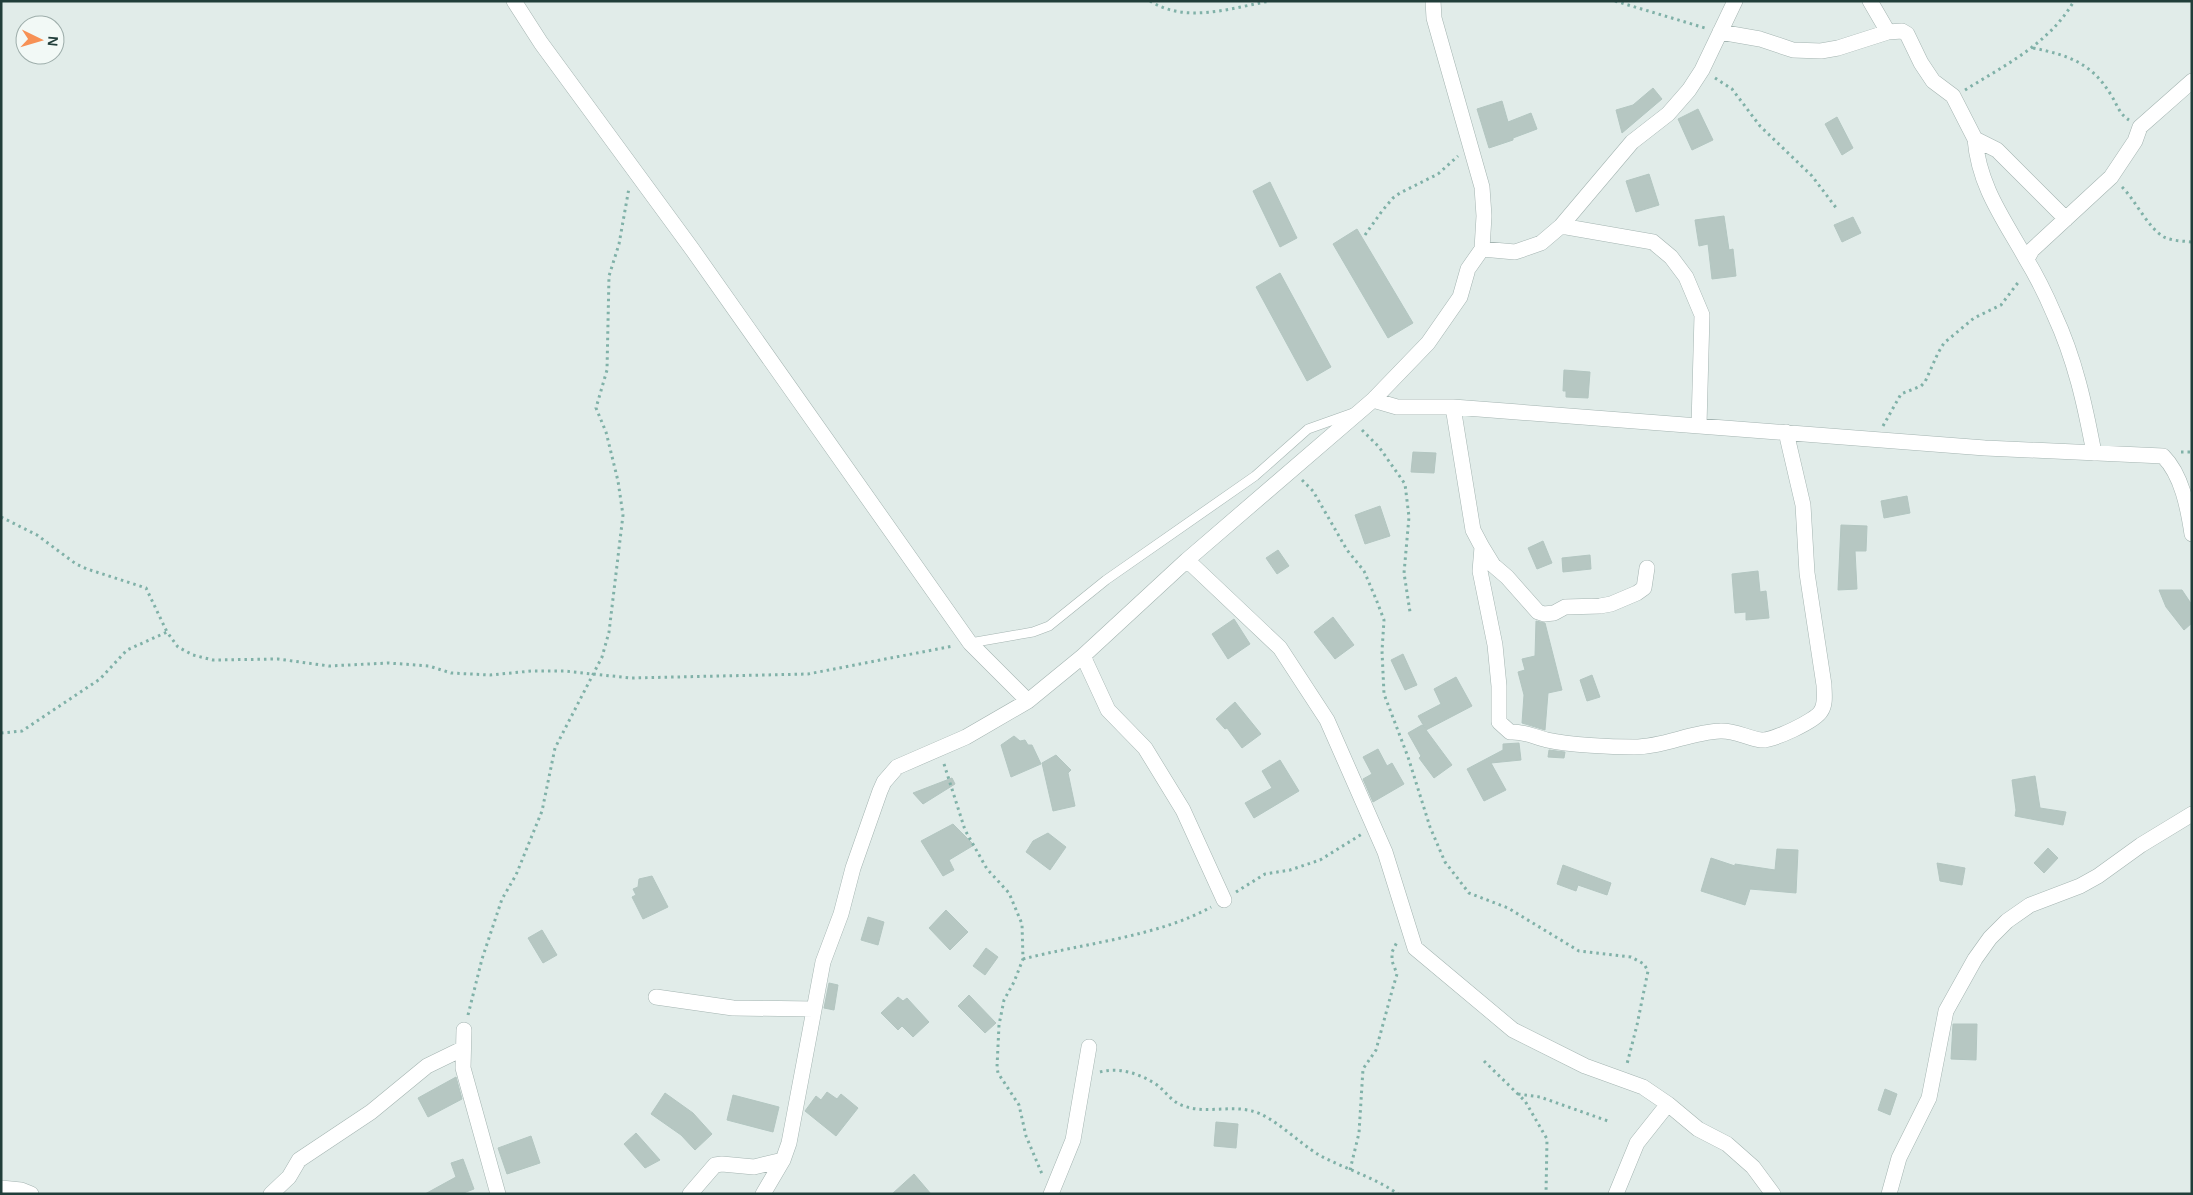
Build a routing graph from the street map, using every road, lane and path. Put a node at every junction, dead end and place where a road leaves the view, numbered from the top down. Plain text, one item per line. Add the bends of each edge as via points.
1 (514, 1) edge
2 (1150, 1) edge
3 (1270, 1) edge
4 (1433, 1) edge
5 (1615, 1) edge
6 (1735, 1) edge
7 (1870, 1) edge
8 (2074, 1) edge
9 (1720, 32) junction
10 (1888, 32) junction
11 (2032, 48) junction
12 (1702, 70) junction
13 (2192, 81) edge
14 (1954, 96) junction
15 (2140, 127) junction
16 (1975, 139) junction
17 (1469, 145) junction
18 (634, 168) junction
19 (2111, 177) junction
20 (1837, 209) dead end
21 (2066, 219) junction
22 (1561, 226) junction
23 (1365, 235) dead end
24 (2192, 242) edge
25 (1482, 249) junction
26 (2028, 261) junction
27 (1368, 404) junction
28 (1453, 407) junction
29 (1351, 418) junction
30 (1699, 425) junction
31 (1786, 432) junction
32 (1873, 441) junction
33 (2094, 453) junction
34 (1291, 469) junction
35 (1, 517) edge
36 (2192, 534) edge
37 (1482, 547) junction
38 (1187, 560) junction
39 (1647, 568) dead end
40 (1410, 612) dead end
41 (167, 632) junction
42 (970, 643) junction
43 (1083, 656) junction
44 (592, 674) junction
45 (1028, 701) junction
46 (1, 733) edge
47 (939, 749) junction
48 (2192, 814) edge
49 (1374, 827) junction
50 (1224, 900) junction
51 (1408, 923) junction
52 (1023, 959) junction
53 (656, 997) dead end
54 (814, 1009) junction
55 (464, 1030) joint
56 (1089, 1047) dead end
57 (462, 1049) junction
58 (1484, 1061) dead end
59 (1085, 1074) junction
60 (1628, 1080) junction
61 (1518, 1094) junction
62 (1668, 1104) junction
63 (1608, 1121) dead end
64 (782, 1160) junction
65 (1350, 1170) junction
66 (1044, 1178) dead end
67 (1, 1188) edge
68 (31, 1194) edge
69 (271, 1194) edge
70 (498, 1194) edge
71 (690, 1194) edge
72 (763, 1194) edge
73 (1051, 1194) edge
74 (1398, 1194) edge
75 (1546, 1194) edge
76 (1616, 1194) edge
77 (1773, 1194) edge
78 (1889, 1194) edge

1 - 18 street via 541,43
2 - 3 path via 1163,9 1196,14
4 - 17 street via 1434,18
5 - 9 path
6 - 9 street
7 - 10 street
8 - 11 path via 2066,15
9 - 10 street via 1760,39 1793,50 1820,51
9 - 12 street
10 - 14 street via 1907,34 1933,81
11 - 14 path
11 - 15 path via 2077,60 2092,71 2122,115
12 - 20 path via 1732,89 1760,126 1812,176
12 - 22 street via 1668,114 1632,142
13 - 15 street
14 - 16 street
15 - 19 street via 2135,141
16 - 21 street via 1997,150
16 - 26 street via 1976,156 1984,182
17 - 23 path via 1438,174 1393,198
17 - 25 street via 1482,187
18 - 42 street
18 - 44 path via 619,244 609,276 607,370 596,408 606,432 623,515 609,632 602,657
19 - 21 street
19 - 24 path via 2126,191 2155,230 2172,240
21 - 26 street via 2032,250
22 - 25 street via 1541,243 1516,252
22 - 30 street via 1653,242 1671,257 1686,277 1702,315
25 - 27 street via 1468,269 1460,297 1428,343
26 - 32 path via 2012,292 2001,305 1974,318 1944,343 1925,382 1901,394
26 - 33 street via 2055,315 2082,390
27 - 28 street
27 - 29 street
27 - 42 lane via 1308,429 1255,476 1106,580 1049,626
28 - 30 street
28 - 37 street via 1473,530
29 - 34 street
29 - 40 path via 1378,447 1405,484 1408,517 1404,573
30 - 31 street
31 - 32 street
31 - 37 street via 1802,506 1806,573 1825,698 1821,712 1777,737 1760,740 1733,731 1720,731 1658,746 1634,747 1548,740 1519,731 1510,732 1499,722 1495,645 1480,571
32 - 33 street
33 - 36 street via 2163,456 2177,478
34 - 38 street
34 - 60 path via 1313,492 1347,550 1364,571 1376,599 1384,620 1384,694 1430,827 1446,862 1469,893 1508,908 1579,950 1632,957 1644,964 1648,971 1624,1075
35 - 41 path via 37,535 86,569 146,588
37 - 39 street via 1493,565 1508,577 1538,612 1544,614 1565,607 1600,606 1637,593 1644,588
38 - 43 street
38 - 49 street via 1280,648 1327,720
41 - 44 path via 178,647 213,660 278,659 329,666 388,663 490,675 531,671
41 - 46 path via 127,650 100,679 22,731
42 - 44 path via 808,674 631,678
42 - 45 street
43 - 45 street
43 - 50 street via 1108,710 1144,748 1183,810
44 - 55 path via 556,748 542,812 499,907
45 - 47 street
47 - 52 path via 965,830 987,869 1008,893 1022,924
47 - 54 street via 897,766 884,782 823,962
48 - 78 street via 2098,876 2030,905 1990,938 1946,1011 1929,1098 1898,1158
49 - 50 path via 1320,860 1265,874
49 - 51 street
50 - 52 path via 1200,914 1167,926
51 - 60 street via 1415,948 1513,1030 1585,1066
51 - 65 path via 1392,952 1397,974 1376,1050 1362,1069 1359,1133
52 - 66 path via 1004,1000 997,1067 1019,1105 1026,1136
53 - 54 street via 733,1008
54 - 64 street via 789,1143
55 - 57 street
56 - 59 street
57 - 69 street via 427,1066 372,1112 299,1160 289,1177
57 - 70 street via 463,1068
58 - 61 path
59 - 65 path via 1125,1070 1155,1083 1170,1099 1185,1106 1252,1111
59 - 73 street via 1073,1140
60 - 62 street
61 - 63 path via 1540,1097
61 - 75 path via 1547,1139
62 - 76 street via 1637,1144
62 - 77 street via 1698,1129 1727,1144 1753,1167
64 - 71 street via 754,1168 715,1165
64 - 72 street
65 - 74 path
67 - 68 street

